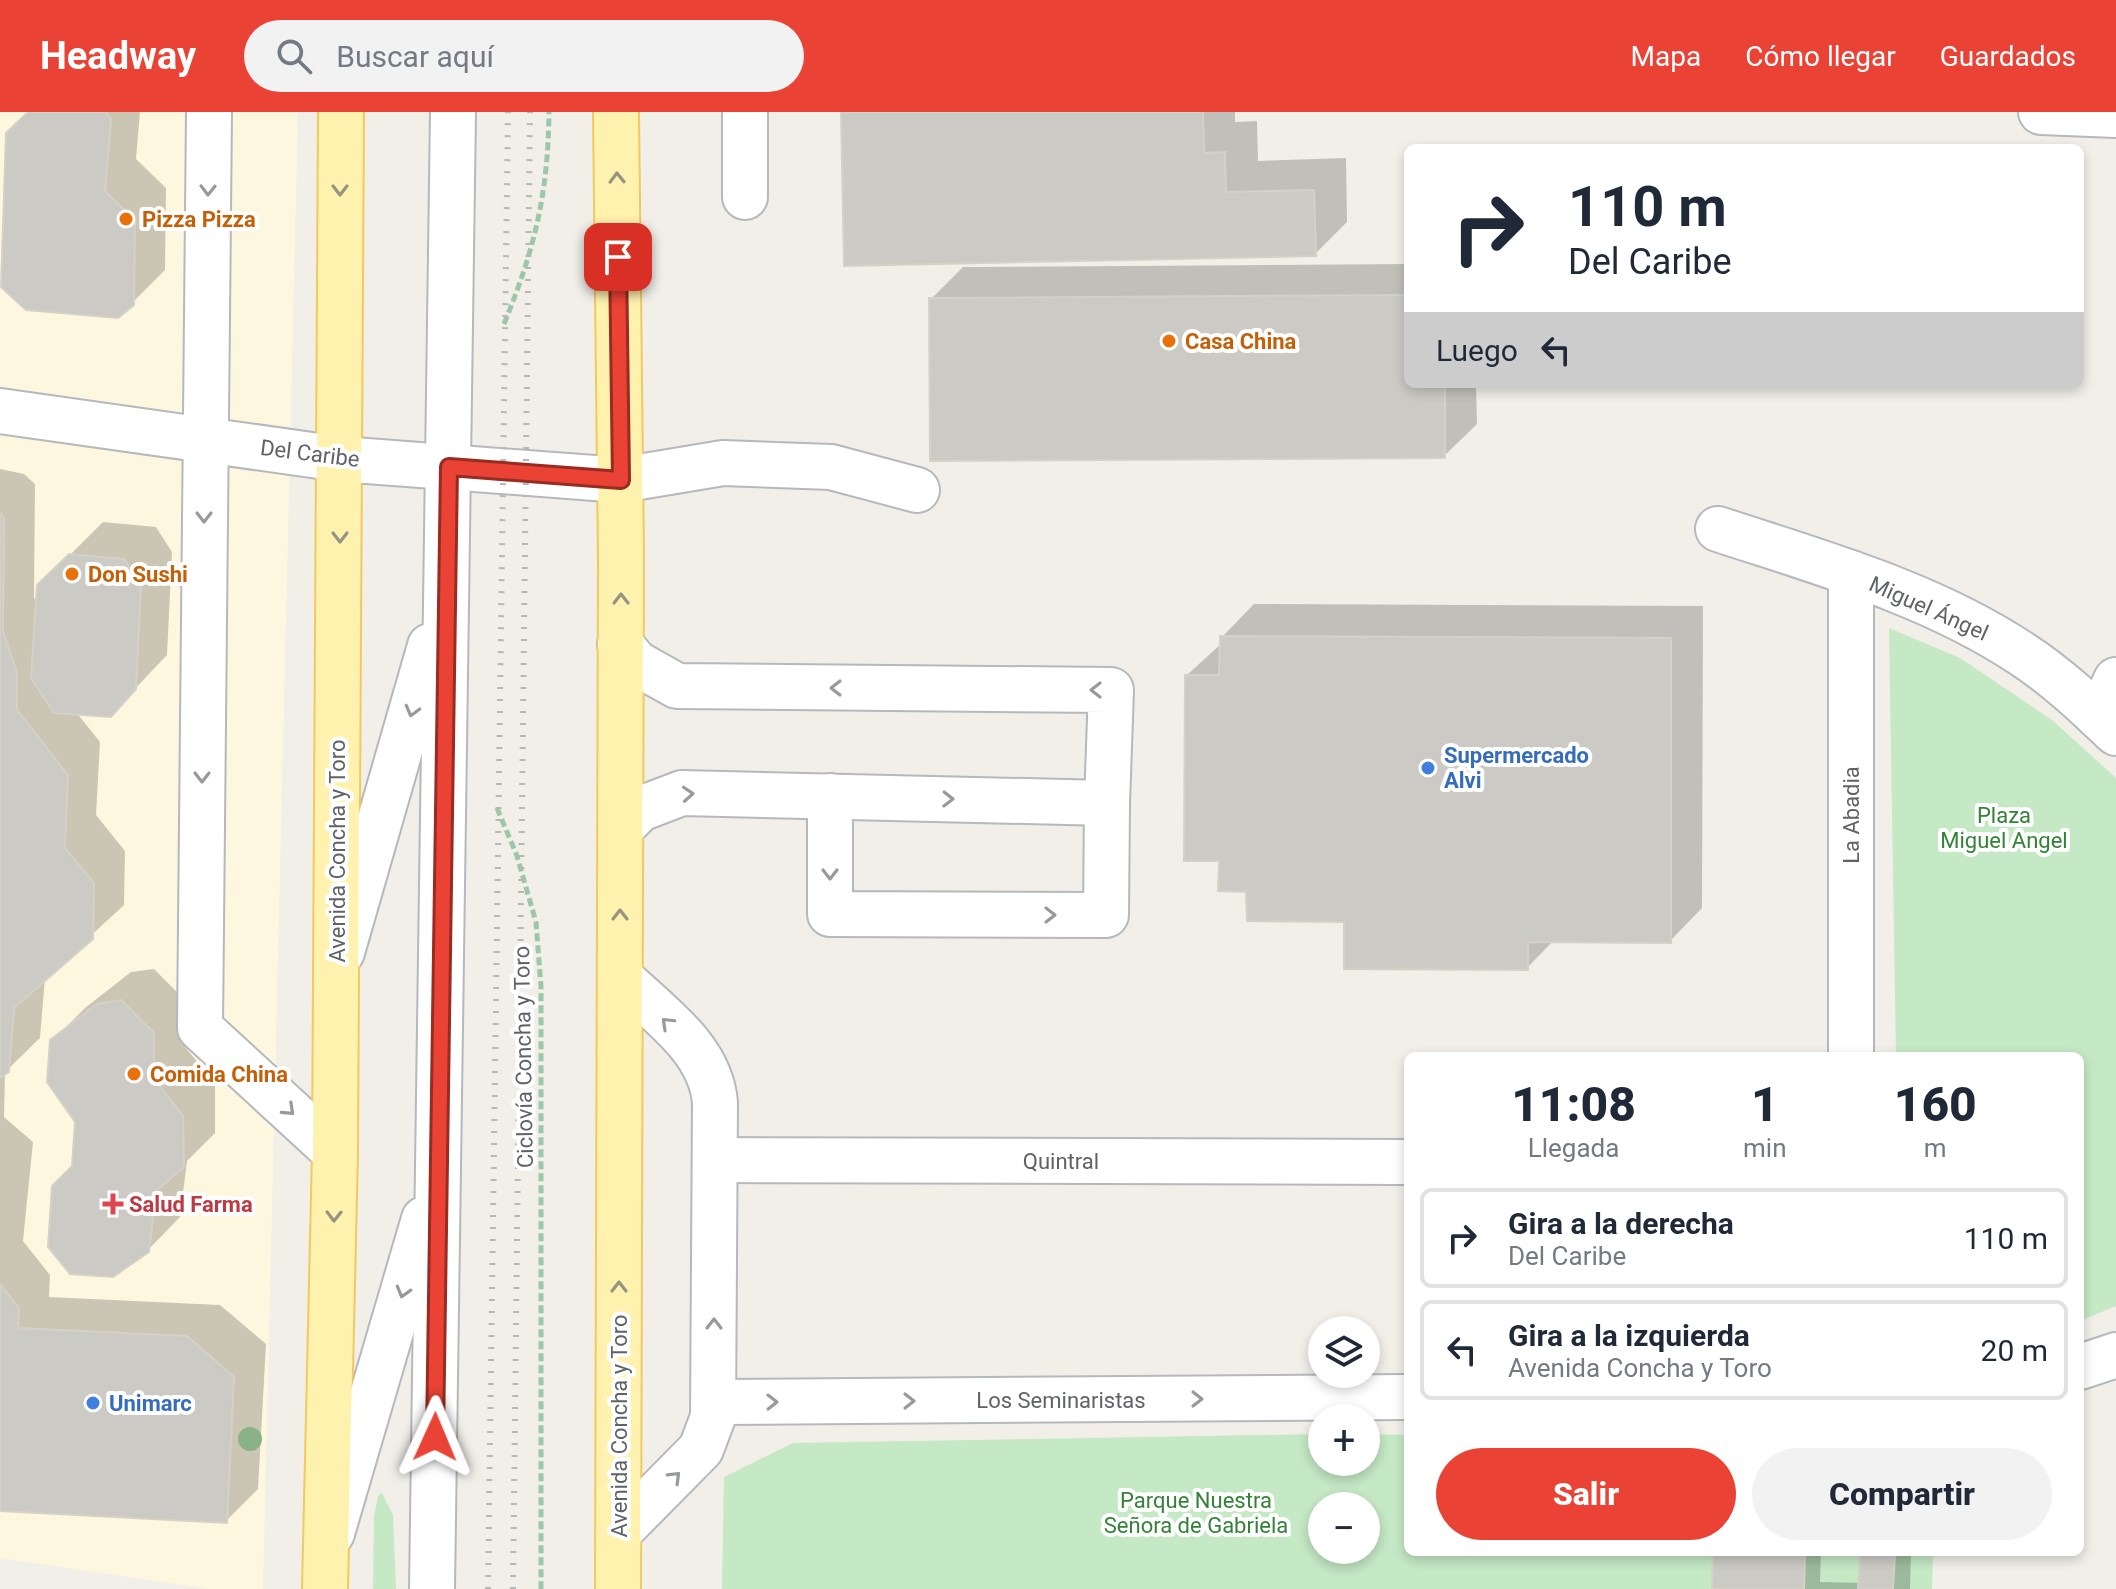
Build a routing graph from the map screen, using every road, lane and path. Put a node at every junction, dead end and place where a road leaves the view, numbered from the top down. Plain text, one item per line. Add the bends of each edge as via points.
1 (209, 112) edge
2 (341, 112) edge
3 (453, 112) edge
4 (549, 112) edge
5 (616, 112) edge
6 (745, 112) edge
7 (2041, 112) edge
8 (2116, 115) edge
9 (745, 197) dead end
10 (500, 333) dead end
11 (0, 411) edge
12 (205, 439) junction
13 (340, 459) junction
14 (449, 467) junction
15 (621, 480) junction
16 (917, 490) dead end
17 (1718, 529) dead end
18 (1851, 573) junction
19 (447, 581) junction
20 (620, 644) junction
21 (2110, 710) edge
22 (830, 796) junction
23 (494, 801) dead end
24 (1107, 803) junction
25 (621, 828) junction
26 (336, 970) junction
27 (620, 977) junction
28 (1851, 1052) edge
29 (335, 1152) junction
30 (715, 1160) junction
31 (1404, 1162) edge
32 (440, 1163) junction
33 (2116, 1355) edge
34 (2084, 1366) edge
35 (1404, 1397) edge
36 (714, 1402) junction
37 (619, 1532) junction
38 (325, 1571) edge
39 (432, 1589) edge
40 (541, 1589) edge
41 (618, 1589) edge

1 -> 12 street
2 -> 13 main road, Avenida Concha y Toro
3 - 14 street
4 - 10 path via 542,215
15 -> 5 main road, Avenida Concha y Toro
6 - 9 street
7 - 8 street
11 - 12 street, Del Caribe
12 - 13 street, Del Caribe
12 -> 29 street via 200,1028
13 - 14 street, Del Caribe
13 -> 26 main road, Avenida Concha y Toro
14 - 15 street, Del Caribe
14 - 19 street
15 - 16 street, Del Caribe via 723,463 831,467
20 -> 15 main road, Avenida Concha y Toro
17 - 18 street, Miguel Ángel
18 - 21 street, Miguel Ángel via 1982,630
18 - 28 street, La Abadia
19 -> 26 street
19 - 32 street
24 -> 20 street via 1111,690 677,686 636,663
20 - 25 main road, Avenida Concha y Toro
22 -> 24 street
22 -> 24 street via 830,914 1106,915
25 -> 22 street via 640,809 682,793
23 - 40 path, Ciclovía Concha y Toro via 536,922 541,987
27 -> 25 main road, Avenida Concha y Toro
26 - 29 main road, Avenida Concha y Toro
30 -> 27 street via 710,1073 700,1056
37 -> 27 main road, Avenida Concha y Toro
29 -> 38 main road, Avenida Concha y Toro
30 - 31 street, Quintral
36 -> 30 street
32 -> 38 street
32 - 39 street
33 - 34 street
36 -> 35 street, Los Seminaristas
37 -> 36 street via 701,1449
37 - 41 main road, Avenida Concha y Toro

